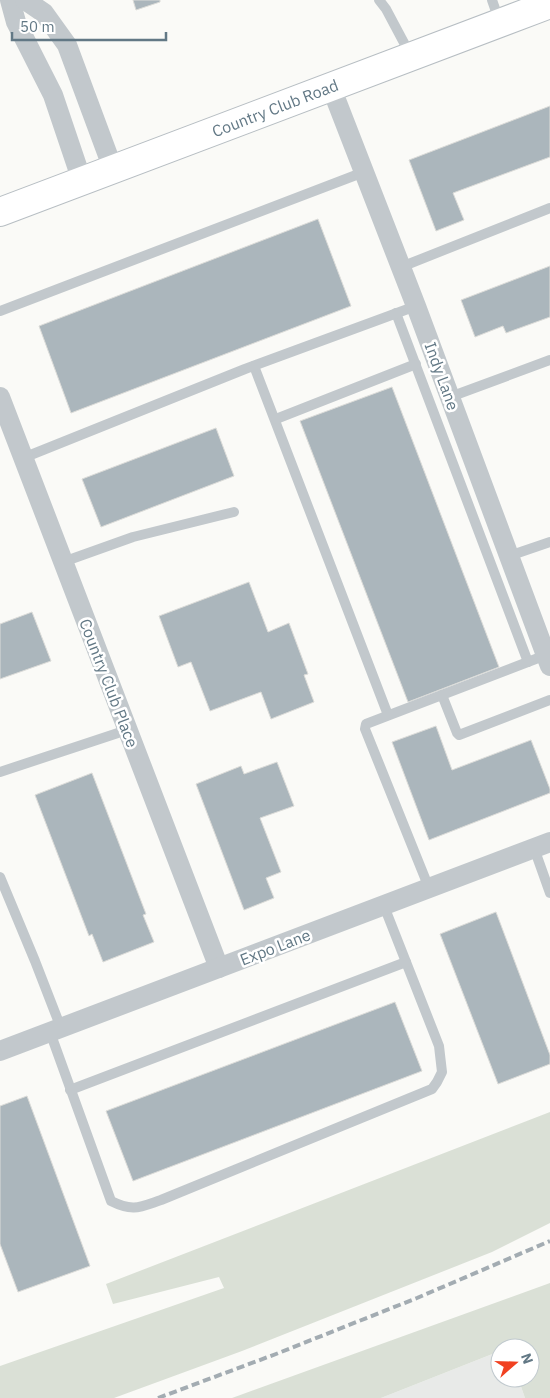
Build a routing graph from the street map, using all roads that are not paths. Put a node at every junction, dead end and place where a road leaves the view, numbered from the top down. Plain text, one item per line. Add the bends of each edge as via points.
1 (10, 0) edge
2 (25, 0) edge
3 (380, 0) edge
4 (550, 4) edge
5 (496, 12) edge
6 (411, 56) junction
7 (330, 87) junction
8 (113, 169) junction
9 (364, 172) junction
10 (82, 181) junction
11 (550, 208) edge
12 (0, 212) edge
13 (401, 267) junction
14 (416, 306) junction
15 (0, 311) edge
16 (396, 313) junction
17 (550, 360) edge
18 (416, 364) junction
19 (254, 366) junction
20 (0, 397) edge
21 (450, 397) junction
22 (276, 419) junction
23 (23, 458) junction
24 (234, 512) dead end
25 (550, 542) edge
26 (509, 556) junction
27 (63, 562) junction
28 (541, 661) edge
29 (442, 695) junction
30 (550, 700) edge
31 (388, 715) junction
32 (127, 730) junction
33 (0, 772) edge
34 (542, 845) edge
35 (0, 878) edge
36 (429, 888) junction
37 (550, 893) edge
38 (384, 906) junction
39 (406, 962) junction
40 (219, 968) junction
41 (55, 1030) junction
42 (0, 1051) edge
43 (70, 1090) junction

1 - 10 street via 16,22 53,95
2 - 8 street via 44,13 67,45
3 - 6 lane
4 - 5 main road, Country Club Road
5 - 6 main road, Country Club Road
6 - 7 main road, Country Club Road
7 - 8 main road, Country Club Road
7 - 9 street, Indy Lane
8 - 10 main road, Country Club Road
9 - 13 street, Indy Lane
9 - 15 lane
10 - 12 main road, Country Club Road
11 - 13 lane
13 - 14 street, Indy Lane
14 - 16 lane
14 - 21 street, Indy Lane
16 - 18 lane
16 - 19 lane
17 - 21 lane
18 - 22 lane
18 - 28 lane
19 - 22 lane
19 - 23 lane
20 - 23 street, Country Club Place
21 - 26 street, Indy Lane
22 - 31 lane
23 - 27 street, Country Club Place
24 - 27 lane via 133,537
25 - 26 lane
26 - 28 street, Indy Lane
27 - 32 street, Country Club Place
28 - 29 lane
29 - 30 lane via 459,735
29 - 31 lane
31 - 36 lane via 369,722 365,729
32 - 33 lane
32 - 40 street, Country Club Place
34 - 36 street, Expo Lane
34 - 37 lane
35 - 41 lane via 35,961
36 - 38 street, Expo Lane
38 - 39 lane
38 - 40 street, Expo Lane
39 - 43 lane
39 - 43 lane via 439,1046 442,1072 432,1089 162,1200 135,1208 111,1202
40 - 41 street, Expo Lane
41 - 42 street, Expo Lane
41 - 43 lane

